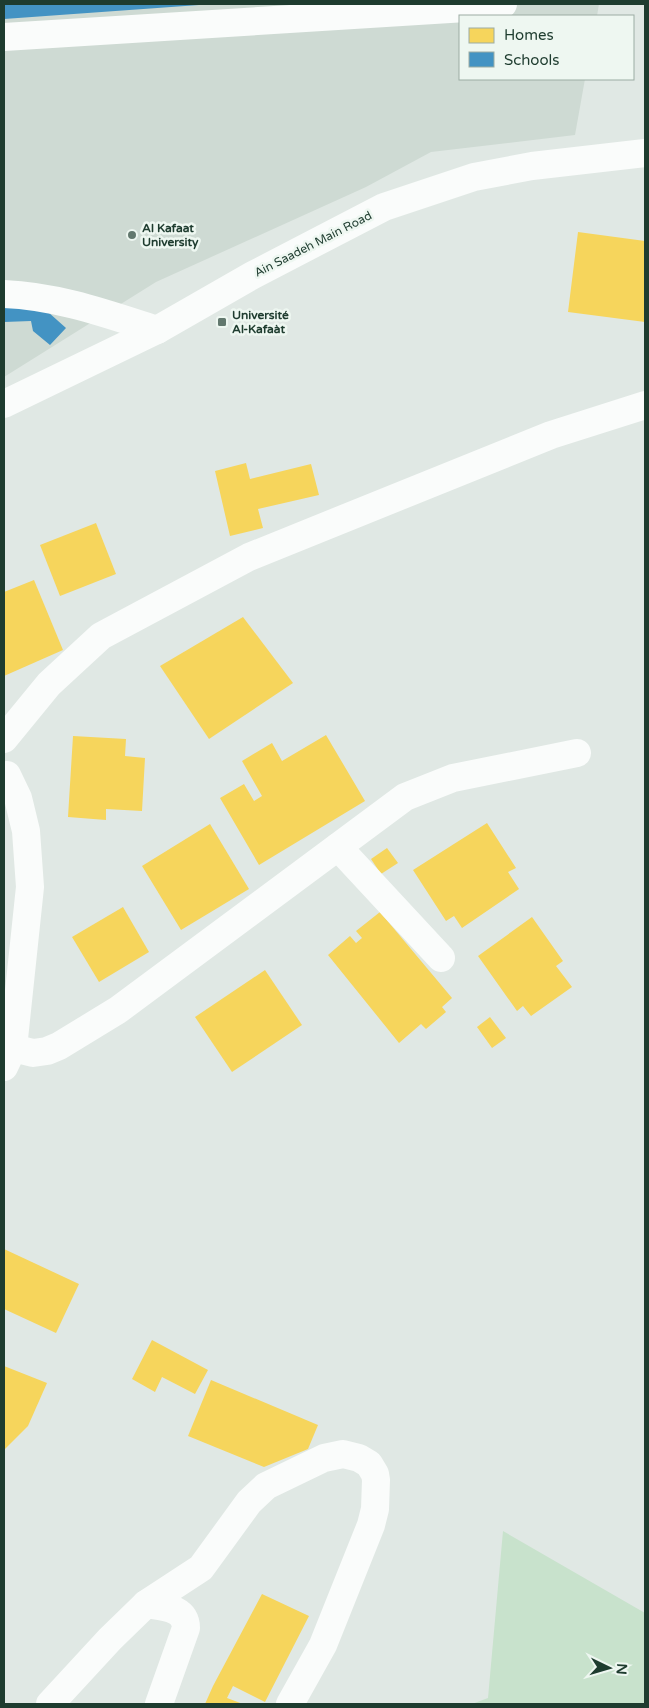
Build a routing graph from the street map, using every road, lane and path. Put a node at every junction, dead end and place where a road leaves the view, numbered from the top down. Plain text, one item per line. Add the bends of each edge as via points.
1 (503, 4) edge
2 (4, 37) edge
3 (645, 153) edge
4 (4, 294) edge
5 (157, 330) junction
6 (4, 404) edge
7 (645, 405) edge
8 (4, 739) edge
9 (577, 753) dead end
10 (5, 768) edge
11 (338, 847) junction
12 (441, 958) dead end
13 (8, 1058) edge
14 (146, 1604) junction
15 (50, 1704) edge
16 (159, 1704) edge
17 (290, 1704) edge

1 - 2 street
3 - 5 street, Ain Saadeh Main Road via 532,166 474,177 384,207 253,275
4 - 5 street via 29,295 93,309
5 - 6 street, Ain Saadeh Main Road
7 - 8 street via 551,436 249,557 101,636 49,684
9 - 11 street via 453,778 405,797
10 - 13 street via 18,798 26,831 30,887
11 - 12 street
11 - 13 street via 118,1010 59,1046
14 - 15 street
14 - 16 street via 176,1610 186,1622
14 - 17 street via 201,1568 249,1502 266,1486 324,1458 343,1454 369,1464 376,1480 371,1525 323,1645

